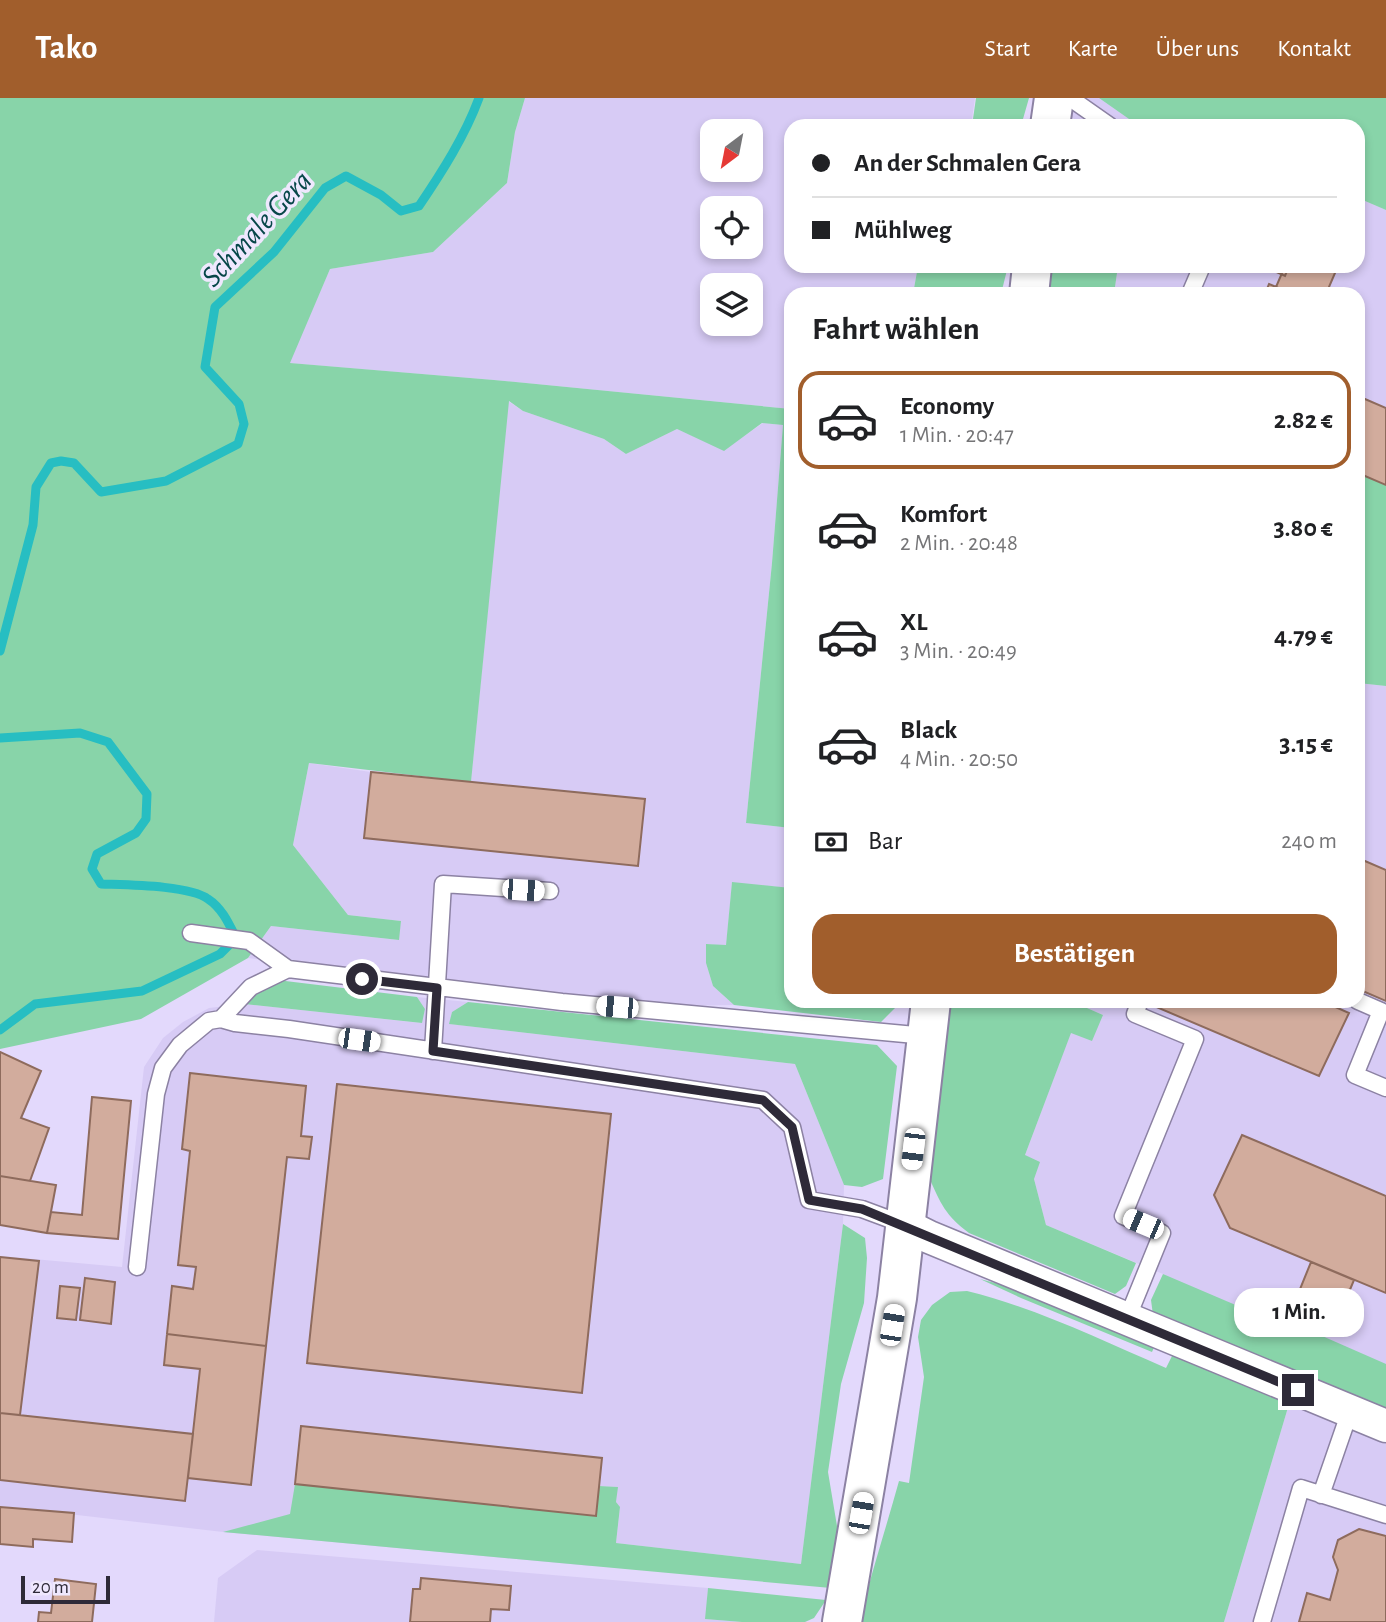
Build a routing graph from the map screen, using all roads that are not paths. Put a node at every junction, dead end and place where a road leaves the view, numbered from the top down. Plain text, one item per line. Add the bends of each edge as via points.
1 (1054, 98) edge
2 (1070, 98) edge
3 (1051, 119) edge
4 (1100, 119) edge
5 (550, 891) dead end
6 (197, 934) dead end
7 (288, 969) junction
8 (437, 988) junction
9 (1365, 1004) edge
10 (1137, 1008) edge
11 (221, 1019) junction
12 (928, 1019) edge
13 (433, 1051) junction
14 (1386, 1088) edge
15 (905, 1225) junction
16 (137, 1268) dead end
17 (1127, 1319) junction
18 (1350, 1411) junction
19 (1386, 1426) edge
20 (1321, 1494) junction
21 (1386, 1515) edge
22 (842, 1622) edge
23 (1262, 1622) edge

1 - 3 street
2 - 4 lane
5 - 8 lane via 443,884
6 - 7 lane via 249,941
7 - 8 lane
7 - 11 lane via 251,987
8 - 12 lane via 562,1003
8 - 13 lane
9 - 14 lane via 1381,1011 1355,1075
10 - 17 lane via 1135,1014 1195,1039 1124,1216 1162,1233
11 - 13 lane
11 - 16 lane via 195,1031 163,1068 156,1094
12 - 15 street
13 - 15 lane via 763,1100 792,1127 809,1200 862,1209
15 - 17 street
15 - 22 street via 895,1312
17 - 18 street
18 - 19 street
18 - 20 lane
20 - 21 lane
20 - 23 lane via 1301,1488

